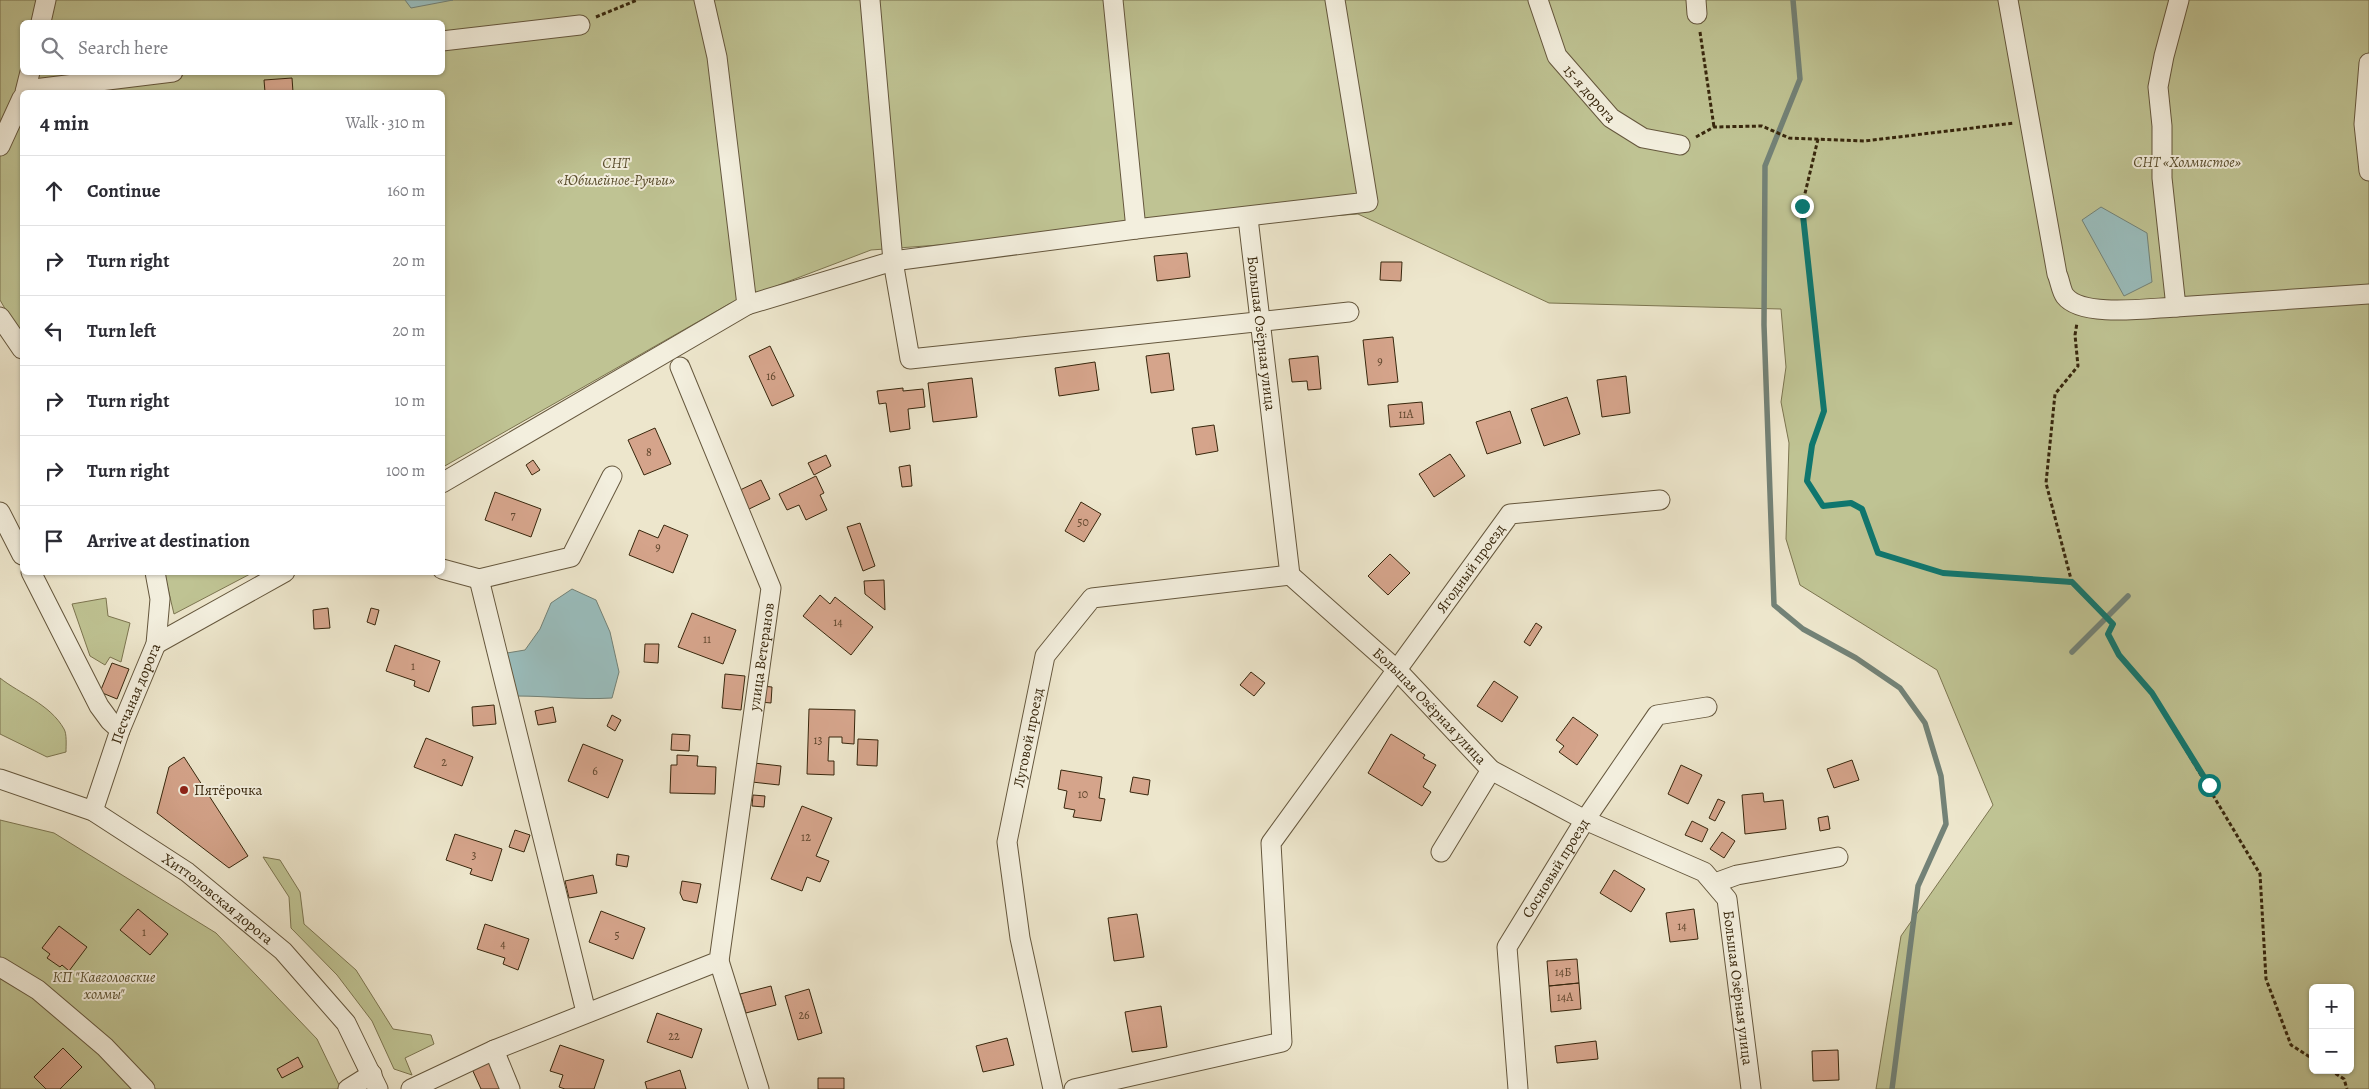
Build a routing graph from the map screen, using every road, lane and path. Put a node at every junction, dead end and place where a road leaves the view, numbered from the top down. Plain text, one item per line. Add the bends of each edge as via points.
1 (46, 0) edge
2 (637, 0) edge
3 (704, 0) edge
4 (870, 0) edge
5 (1113, 0) edge
6 (1335, 0) edge
7 (1538, 0) edge
8 (2008, 0) edge
9 (2179, 0) edge
10 (1697, 7) edge
11 (41, 20) edge
12 (580, 25) joint
13 (445, 41) edge
14 (2369, 63) edge
15 (145, 75) edge
16 (26, 88) edge
17 (20, 101) edge
18 (2029, 122) junction
19 (1714, 128) junction
20 (1818, 139) junction
21 (1680, 145) joint
22 (0, 146) edge
23 (2369, 171) edge
24 (1248, 218) junction
25 (1136, 229) junction
26 (893, 261) junction
27 (2369, 294) edge
28 (747, 305) junction
29 (2080, 306) junction
30 (2176, 307) junction
31 (1349, 312) dead end
32 (0, 317) edge
33 (1260, 322) junction
34 (20, 346) edge
35 (680, 368) dead end
36 (612, 476) dead end
37 (445, 481) edge
38 (1660, 500) dead end
39 (0, 512) edge
40 (20, 551) edge
41 (445, 569) edge
42 (33, 575) edge
43 (156, 575) edge
44 (280, 575) edge
45 (1290, 575) junction
46 (479, 579) junction
47 (2072, 582) junction
48 (156, 644) junction
49 (1397, 670) junction
50 (1707, 706) dead end
51 (120, 730) junction
52 (1492, 770) junction
53 (0, 779) edge
54 (93, 811) junction
55 (1585, 820) junction
56 (1441, 852) dead end
57 (1838, 857) dead end
58 (1715, 883) junction
59 (719, 961) junction
60 (0, 967) edge
61 (586, 1012) junction
62 (494, 1050) junction
63 (2309, 1056) edge
64 (2336, 1074) edge
65 (375, 1082) edge
66 (145, 1089) edge
67 (348, 1089) edge
68 (412, 1089) edge
69 (510, 1089) edge
70 (759, 1089) edge
71 (1053, 1089) edge
72 (1074, 1089) edge
73 (1518, 1089) edge
74 (1751, 1089) edge
75 (2347, 1089) edge

1 - 11 street
2 - 12 path
3 - 28 street via 717,57
4 - 26 street
5 - 25 street
6 - 24 street via 1368,202
7 - 21 street, 15-я дорога via 1557,56 1611,118 1643,138
8 - 18 street
9 - 30 street via 2158,87 2162,178
10 - 19 path
12 - 13 street
14 - 23 street via 2364,124
15 - 16 street
17 - 22 street
18 - 20 path via 1865,141
18 - 29 street via 2057,274 2065,296
19 - 20 path via 1762,126 1789,138
19 - 21 path
20 - 47 path via 1802,206 1824,411 1812,445 1807,481 1823,506 1851,503 1862,509 1878,553 1943,573
24 - 25 street
24 - 33 street, Большая Озёрная улица
25 - 26 street
26 - 28 street
26 - 33 street via 910,360
27 - 30 street
28 - 37 street
29 - 30 street via 2101,310
29 - 47 path via 2075,335 2078,366 2055,394 2046,482
31 - 33 street
32 - 34 street
33 - 45 street, Большая Озёрная улица
35 - 59 street, улица Ветеранов via 771,588
36 - 46 street via 571,557
38 - 49 street, Ягодный проезд via 1510,514
39 - 40 street
41 - 46 street
42 - 51 street via 99,706
43 - 48 street, Песчаная дорога via 160,599
44 - 48 street
45 - 49 street, Большая Озёрная улица
45 - 71 street, Луговой проезд via 1092,598 1045,656 1007,842 1020,938
46 - 61 street
47 - 63 path via 2113,624 2108,634 2119,655 2152,693 2260,874 2266,979 2291,1045
48 - 51 street, Песчаная дорога
49 - 52 street, Большая Озёрная улица
49 - 72 street, Ягодный проезд via 1271,843 1282,1042
50 - 55 street, Сосновый проезд via 1657,715
51 - 54 street, Песчаная дорога
52 - 55 street, Большая Озёрная улица
52 - 56 street
53 - 54 street, Хиттоловская дорога
54 - 65 street, Хиттоловская дорога via 187,872 283,951 346,1023
55 - 58 street, Большая Озёрная улица via 1704,872
55 - 73 street, Сосновый проезд via 1507,947
57 - 58 street via 1737,875
58 - 74 street, Большая Озёрная улица via 1727,899
59 - 61 street
59 - 70 street, улица Ветеранов
60 - 66 street via 38,990 105,1048
61 - 62 street
62 - 68 street
62 - 69 street
64 - 75 path via 2344,1079
65 - 67 street

